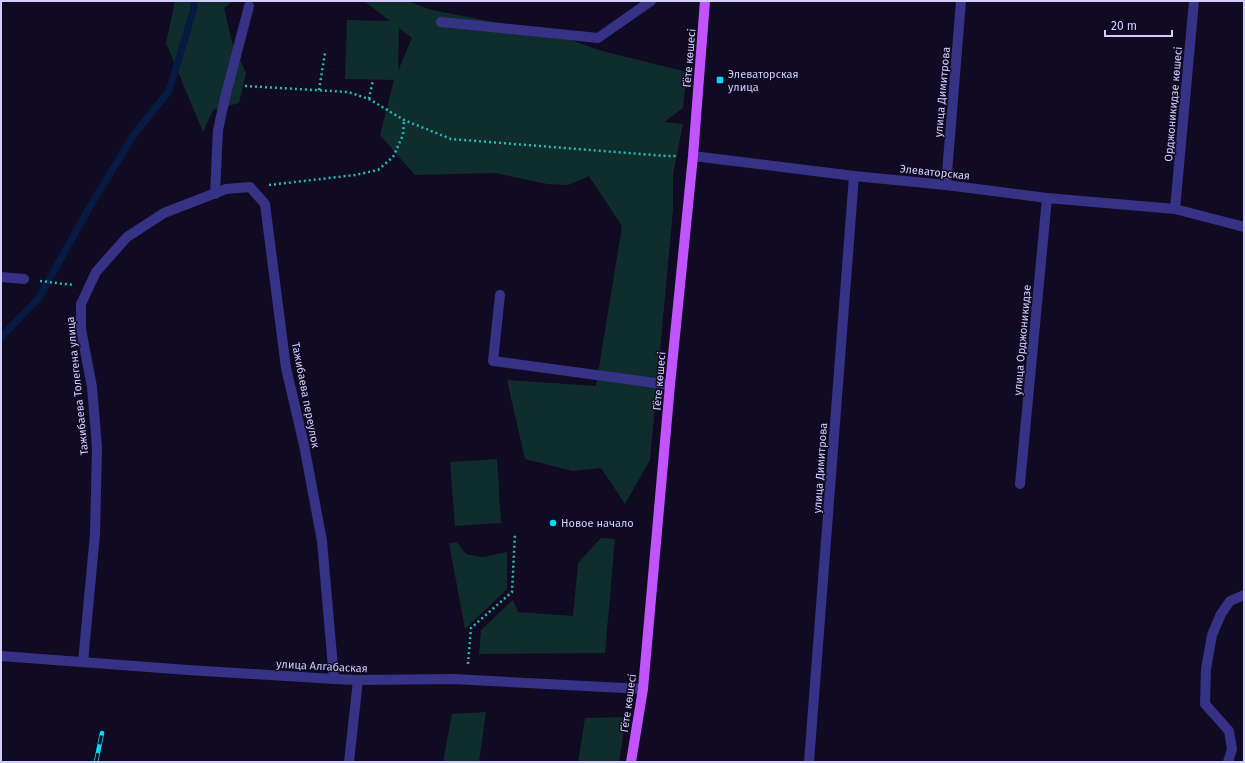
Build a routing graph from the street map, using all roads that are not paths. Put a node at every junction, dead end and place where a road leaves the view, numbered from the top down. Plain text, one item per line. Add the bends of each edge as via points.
1 (651, 1) edge
2 (706, 1) edge
3 (961, 1) edge
4 (1194, 1) edge
5 (249, 6) dead end
6 (441, 22) dead end
7 (693, 156) junction
8 (854, 176) junction
9 (946, 185) junction
10 (215, 194) junction
11 (1047, 198) junction
12 (1175, 209) junction
13 (1244, 227) edge
14 (1, 277) edge
15 (24, 279) dead end
16 (500, 295) dead end
17 (670, 385) junction
18 (1020, 484) dead end
19 (1244, 595) edge
20 (1, 656) edge
21 (83, 662) junction
22 (334, 679) junction
23 (358, 680) junction
24 (643, 690) junction
25 (349, 762) edge
26 (631, 762) edge
27 (809, 762) edge
28 (1228, 762) edge

1 - 6 street via 598,38
2 - 7 main road, Гёте көшесі
3 - 9 street, улица Димитрова
4 - 12 street, Орджоникидзе көшесі
5 - 10 street via 218,130
7 - 8 street, Элеваторская
7 - 17 main road, Гёте көшесі
8 - 9 street, Элеваторская
8 - 27 street, улица Димитрова
9 - 11 street, Элеваторская
10 - 21 street, Тажибаева Толегена улица via 164,213 127,237 96,272 81,304 81,329 92,387 97,448 95,534
10 - 22 street, Тажибаева переулок via 226,189 250,187 265,204 286,368 322,541
11 - 12 street, Элеваторская
11 - 18 street, улица Орджоникидзе
12 - 13 street, Элеваторская
14 - 15 street
16 - 17 street via 493,360
17 - 24 main road, Гёте көшесі
19 - 28 street via 1230,601 1221,614 1212,635 1206,669 1204,704 1229,731 1232,749
20 - 21 street, улица Алгабаская
21 - 22 street, улица Алгабаская
22 - 23 street, улица Алгабаская
23 - 24 street, улица Алгабаская via 467,680
23 - 25 street
24 - 26 main road, Гёте көшесі

